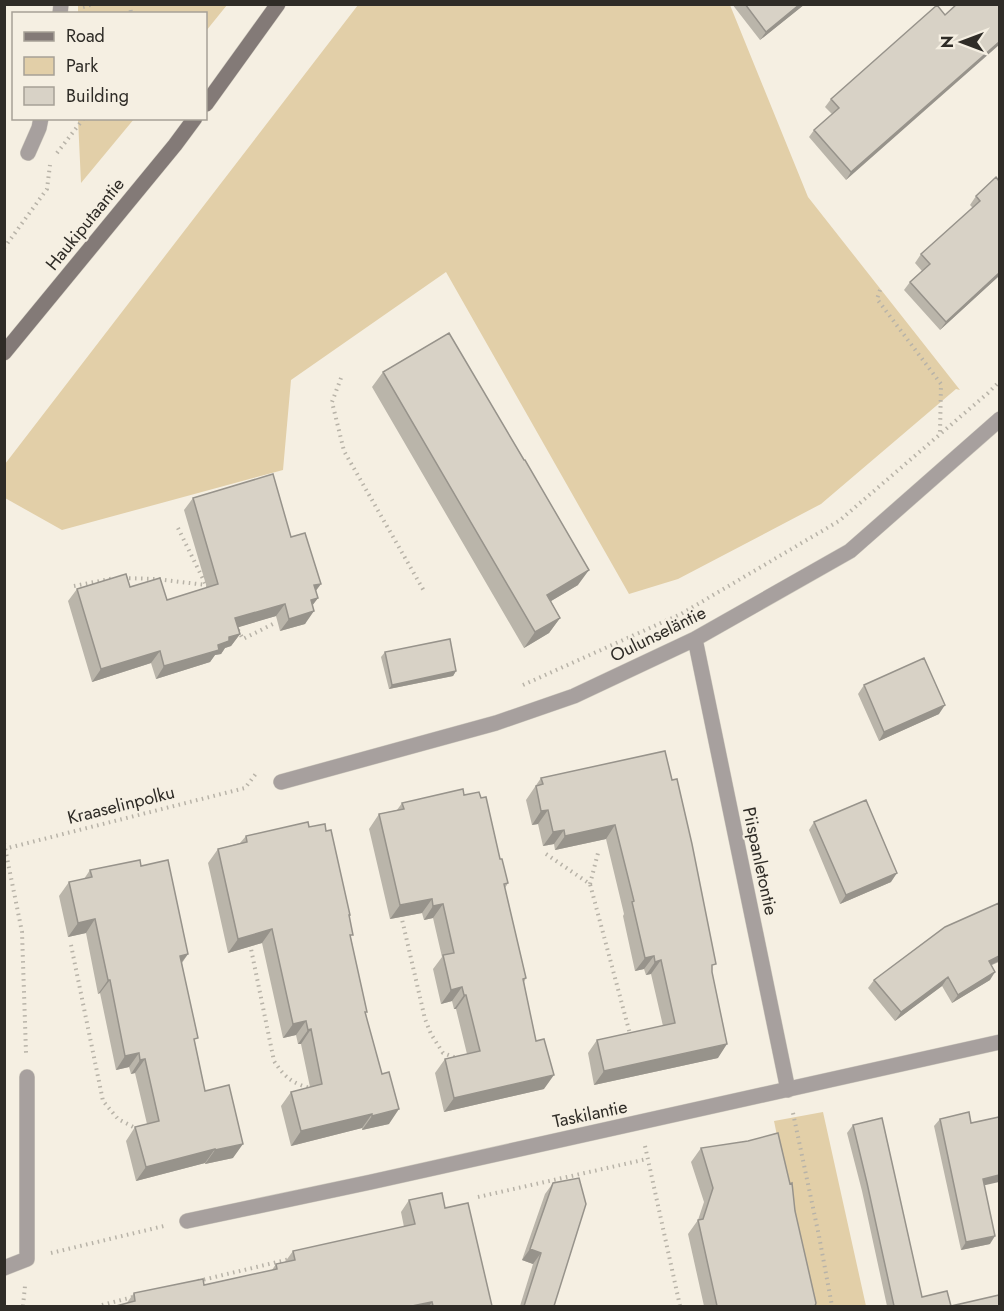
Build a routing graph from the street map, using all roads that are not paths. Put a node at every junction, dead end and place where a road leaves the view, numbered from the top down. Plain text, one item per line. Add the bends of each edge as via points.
1 (278, 4) edge
2 (207, 103) edge
3 (41, 120) edge
4 (194, 120) edge
5 (28, 153) dead end
6 (4, 353) edge
7 (999, 419) edge
8 (695, 639) junction
9 (281, 782) dead end
10 (999, 1042) edge
11 (27, 1077) road end
12 (788, 1090) junction
13 (187, 1221) road end
14 (4, 1268) edge

1 - 2 main road
3 - 5 street
4 - 6 main road, Haukiputaantie
7 - 8 street, Oulunseläntie via 850,551
8 - 9 street, Oulunseläntie via 574,696 496,723
8 - 12 street, Piispanletontie
10 - 12 street, Taskilantie
11 - 14 street via 27,1259
12 - 13 street, Taskilantie

